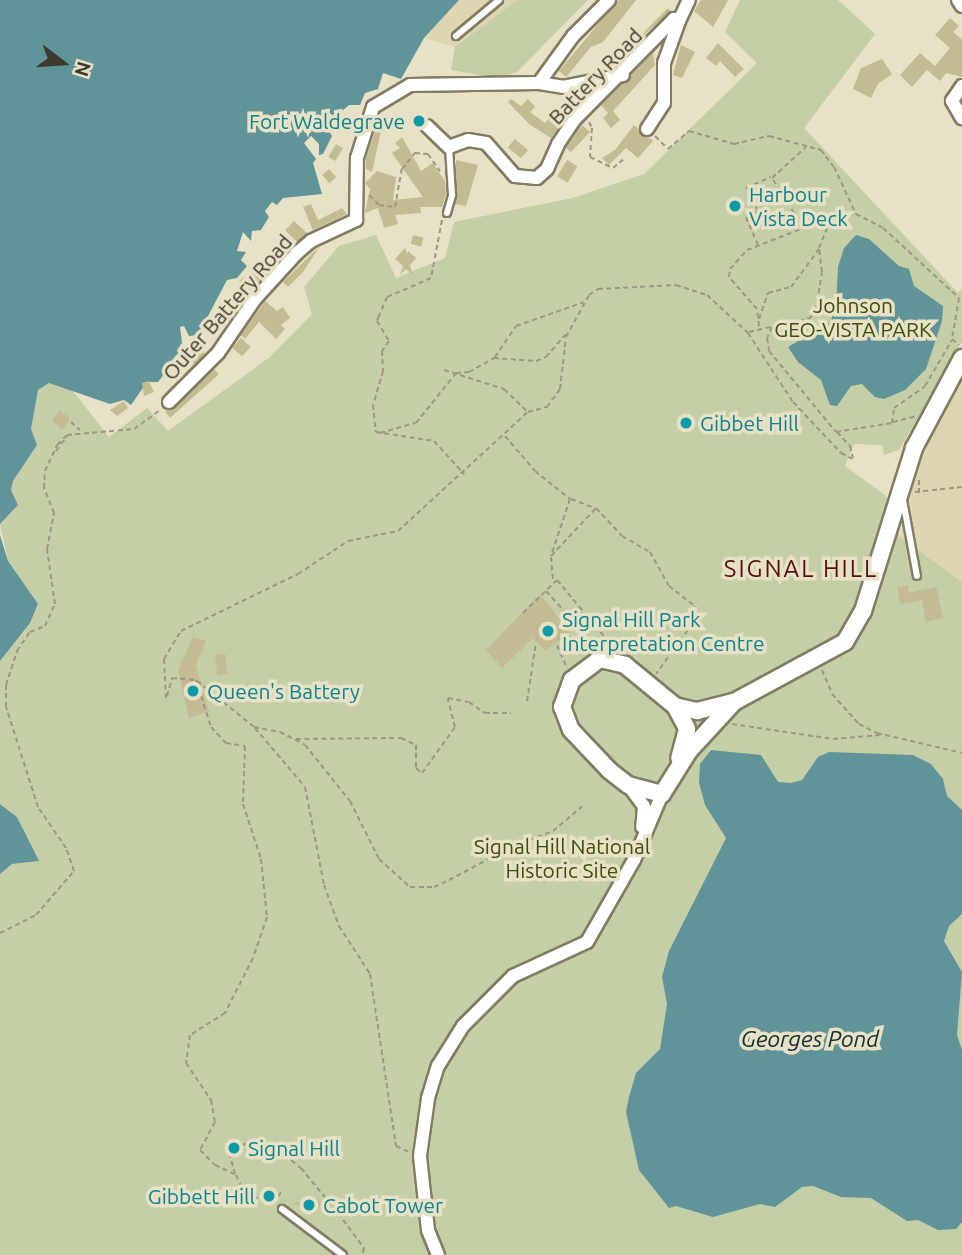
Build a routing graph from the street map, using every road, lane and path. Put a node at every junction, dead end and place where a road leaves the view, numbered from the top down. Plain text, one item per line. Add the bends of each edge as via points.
1 (499, 0) edge
2 (609, 0) edge
3 (689, 0) edge
4 (958, 0) edge
5 (962, 6) edge
6 (679, 21) junction
7 (456, 36) dead end
8 (623, 75) junction
9 (539, 83) junction
10 (962, 86) edge
11 (579, 115) junction
12 (962, 118) edge
13 (427, 126) dead end
14 (647, 129) joint
15 (449, 147) junction
16 (806, 147) junction
17 (625, 158) dead end
18 (440, 171) dead end
19 (772, 177) junction
20 (355, 190) junction
21 (447, 213) joint
22 (856, 214) junction
23 (747, 217) dead end
24 (831, 218) junction
25 (748, 221) junction
26 (809, 226) junction
27 (758, 245) junction
28 (819, 248) junction
29 (585, 302) junction
30 (758, 321) junction
31 (773, 325) junction
32 (759, 327) junction
33 (570, 330) junction
34 (748, 333) junction
35 (952, 339) junction
36 (961, 352) edge
37 (494, 358) junction
38 (444, 370) dead end
39 (456, 373) junction
40 (169, 402) joint
41 (528, 412) junction
42 (918, 416) dead end
43 (71, 422) dead end
44 (892, 423) junction
45 (81, 431) junction
46 (836, 432) junction
47 (379, 434) junction
48 (504, 435) junction
49 (464, 474) junction
50 (962, 486) edge
51 (900, 488) junction
52 (919, 493) dead end
53 (569, 499) junction
54 (596, 508) junction
55 (551, 556) junction
56 (917, 576) dead end
57 (553, 581) junction
58 (545, 590) junction
59 (583, 609) junction
60 (523, 613) dead end
61 (578, 626) junction
62 (567, 635) dead end
63 (536, 642) dead end
64 (576, 642) junction
65 (557, 645) dead end
66 (818, 658) junction
67 (600, 659) junction
68 (584, 667) junction
69 (196, 680) junction
70 (572, 680) junction
71 (649, 683) junction
72 (527, 701) dead end
73 (734, 702) junction
74 (675, 706) junction
75 (511, 713) dead end
76 (715, 723) junction
77 (254, 727) junction
78 (881, 734) junction
79 (295, 739) junction
80 (962, 753) edge
81 (675, 770) junction
82 (628, 785) junction
83 (662, 794) junction
84 (582, 807) dead end
85 (638, 852) junction
86 (0, 933) edge
87 (420, 1156) junction
88 (236, 1175) junction
89 (282, 1191) dead end
90 (273, 1203) junction
91 (282, 1209) joint
92 (343, 1255) edge
93 (362, 1255) edge
94 (438, 1255) edge

1 - 7 lane
2 - 9 street via 573,36
3 - 6 street, Battery Road
4 - 5 street
6 - 8 street, Battery Road via 674,19
6 - 14 street via 664,63 664,103
8 - 9 street, Outer Battery Road via 563,87
8 - 11 street, Battery Road
9 - 20 street, Outer Battery Road via 410,85 395,93 373,107 366,118
10 - 12 street via 952,101
11 - 15 street, Battery Road via 558,144 548,169 537,178 515,176 486,143 468,140
11 - 17 path via 592,128 590,157 613,168
13 - 15 street
14 - 16 path via 668,149 689,131 734,144 769,136
15 - 21 lane via 452,195
16 - 19 path
16 - 22 path via 821,150 834,167
18 - 20 path via 428,154 411,155 401,169 395,207 379,205 367,193
19 - 25 path via 746,188 758,211
19 - 26 path via 794,213
20 - 40 street, Outer Battery Road via 356,220 311,241 297,253 255,299 218,353
21 - 47 path via 437,232 431,278 387,297 377,321 389,341 382,351 383,371 373,405
22 - 24 path
22 - 35 path via 883,228 959,298
23 - 25 path
24 - 26 path
24 - 28 path
25 - 27 path
26 - 27 path
27 - 30 path via 733,262 729,277 757,309
28 - 30 path via 791,287 768,293
28 - 31 path via 822,272 816,310 810,318
29 - 33 path
29 - 34 path via 589,295 621,287 676,285 707,295
29 - 37 path via 516,326
30 - 32 path
31 - 32 path
31 - 46 path via 767,338 769,351
32 - 34 path
33 - 37 path via 546,357 536,361
33 - 41 path via 560,389 547,407
34 - 46 path via 793,402 841,453 853,459 850,446
35 - 36 path
35 - 44 path via 925,386 894,408
36 - 51 street via 923,428
37 - 39 path via 469,372
38 - 39 path
39 - 41 path via 504,389
39 - 47 path via 416,423
40 - 45 path via 134,429
41 - 48 path
42 - 44 path
43 - 45 path
44 - 46 path
45 - 86 path via 67,435 53,453 43,482 54,513 48,566 53,613 45,626 30,632 17,651 5,699 9,726 30,773 38,807 66,848 74,871 36,915
47 - 49 path via 435,442
48 - 49 path
48 - 53 path via 535,471
49 - 69 path via 398,531 348,541 298,574 181,631 164,659 166,698 172,678
50 - 52 path
51 - 56 lane
51 - 66 street via 857,626 845,642
53 - 54 path
53 - 55 path
54 - 55 path
54 - 71 path via 622,536 650,552 668,586 695,606 688,630
55 - 57 path
57 - 58 path
57 - 59 path via 559,581
58 - 60 path
58 - 61 path
59 - 61 path
59 - 67 path via 607,639 609,646
61 - 64 path
62 - 64 path
63 - 72 path
64 - 68 path
65 - 70 path
66 - 73 street
66 - 78 path via 846,712
67 - 68 street
67 - 71 street via 625,665
68 - 70 street
69 - 77 path
69 - 88 path via 211,727 226,743 245,746 243,804 267,887 267,916 253,958 225,1013 190,1035 185,1049 186,1063 211,1100 215,1122 200,1150 215,1165
70 - 82 street via 562,707 566,722
71 - 74 street
73 - 74 street via 697,711
73 - 76 street
74 - 81 street via 687,732
75 - 79 path via 485,713 469,702 448,698 453,731 437,747 422,774 416,768 416,745 401,738
76 - 78 path via 740,722 767,731 833,739
76 - 81 street
77 - 79 path
77 - 87 path via 305,787 324,885 339,926 370,974 396,1146
78 - 80 path
79 - 84 path via 350,801 379,859 410,887 434,887 553,831
81 - 83 street
82 - 83 street
82 - 85 street via 645,810
83 - 85 street
85 - 87 street via 587,942 513,976 463,1026 438,1066 428,1098
87 - 94 street via 428,1230
88 - 90 path via 245,1194
88 - 93 path via 229,1155 234,1149 253,1141 272,1144 301,1168 338,1213 364,1248
89 - 90 path
90 - 91 path
91 - 92 lane

